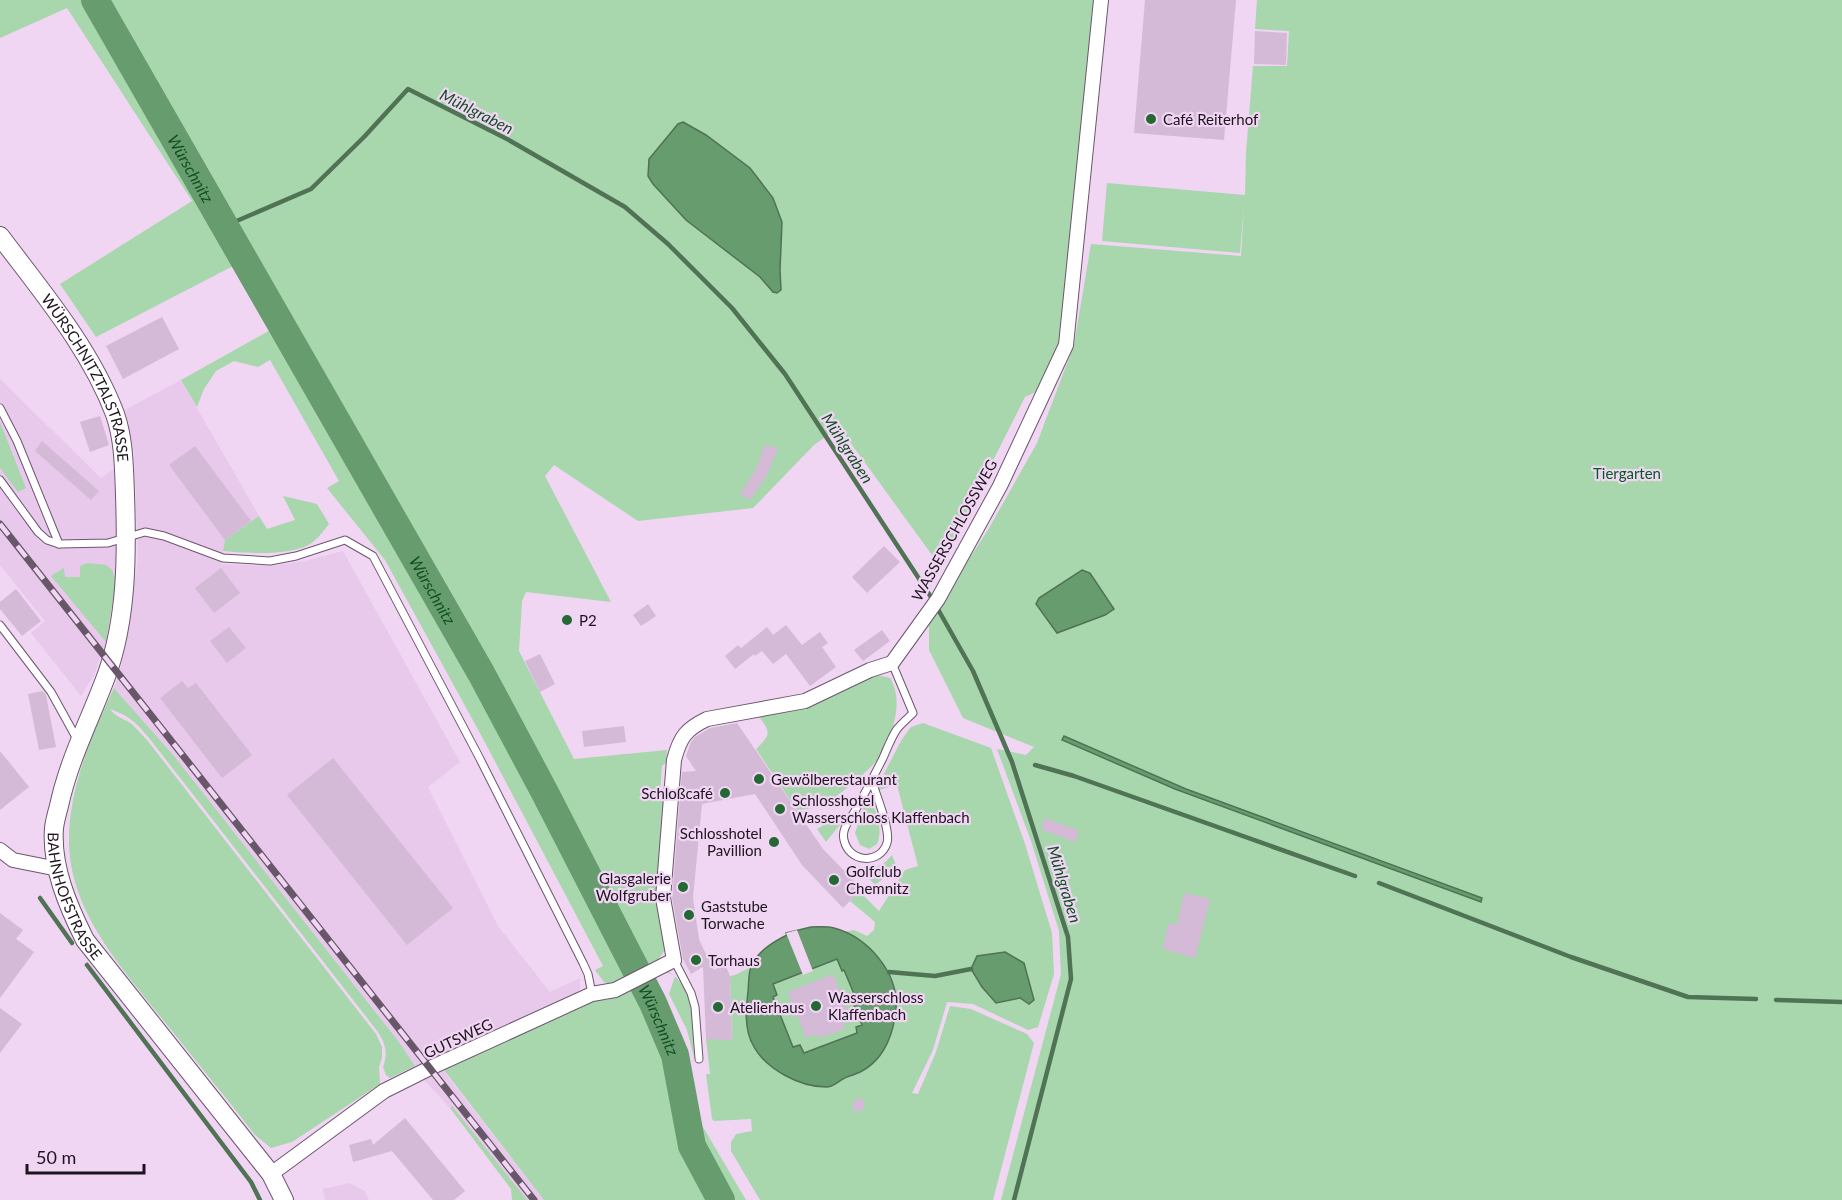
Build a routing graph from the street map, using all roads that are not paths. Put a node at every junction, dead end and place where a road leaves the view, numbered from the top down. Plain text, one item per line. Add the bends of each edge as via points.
1 (1101, 0) edge
2 (0, 236) edge
3 (0, 408) edge
4 (0, 480) edge
5 (127, 538) junction
6 (59, 544) junction
7 (0, 625) edge
8 (892, 663) junction
9 (79, 741) junction
10 (872, 781) junction
11 (0, 850) edge
12 (58, 869) junction
13 (668, 963) junction
14 (592, 994) junction
15 (699, 1059) dead end
16 (271, 1174) junction
17 (284, 1200) edge

1 - 8 street, WASSERSCHLOSSWEG via 1066,345 1000,486 935,603
2 - 5 main road, WÜRSCHNITZTALSTRASSE via 78,342 115,415 124,456
3 - 6 lane
4 - 6 lane via 38,532
5 - 6 lane via 108,543
5 - 9 main road, BAHNHOFSTRASSE via 122,608 113,654
5 - 14 lane via 146,532 223,558 270,561 345,540 373,556 557,912 588,974
7 - 9 lane via 51,692
8 - 10 lane via 914,713 897,730
8 - 13 street via 806,701 707,719 692,726 679,741 674,760 663,898
9 - 12 main road, BAHNHOFSTRASSE via 64,782 54,828
10 - 10 lane via 844,830 844,841 858,858 876,856 888,841
11 - 12 street via 13,860
12 - 16 main road, BAHNHOFSTRASSE via 70,911 85,940
13 - 14 street, GUTSWEG via 615,990
13 - 15 lane via 690,993 695,1007
14 - 16 street, GUTSWEG via 384,1092
16 - 17 main road, BAHNHOFSTRASSE

